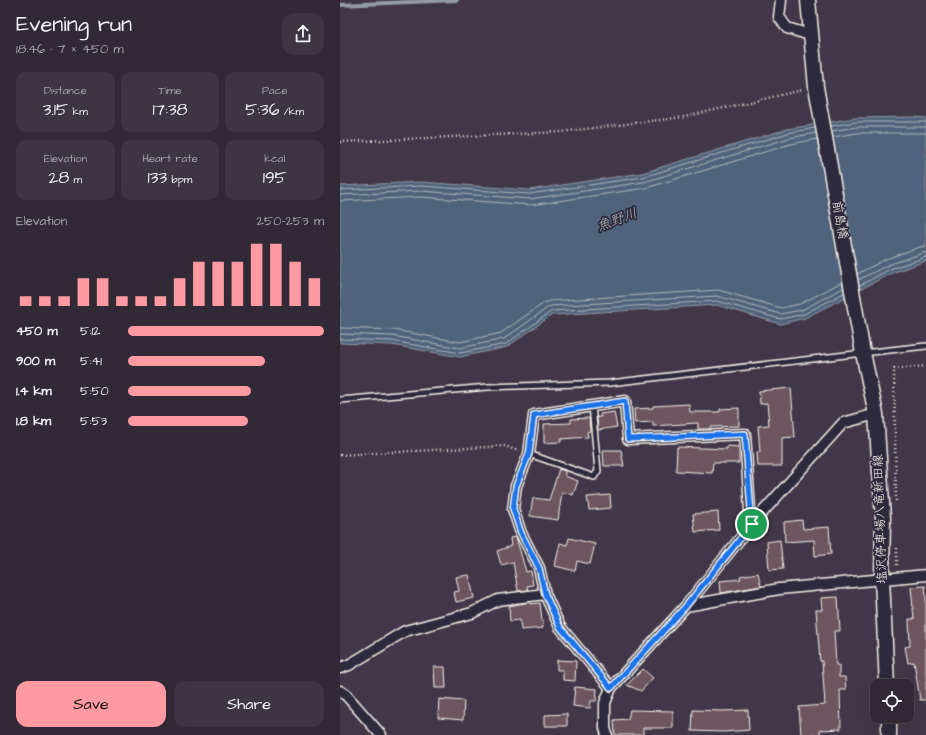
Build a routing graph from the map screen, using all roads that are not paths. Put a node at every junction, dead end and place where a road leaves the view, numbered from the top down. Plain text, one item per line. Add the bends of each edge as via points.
1 (781, 0) edge
2 (808, 0) edge
3 (810, 35) junction
4 (926, 346) edge
5 (863, 353) junction
6 (340, 400) edge
7 (592, 406) junction
8 (876, 414) junction
9 (529, 454) junction
10 (752, 524) junction
11 (926, 575) edge
12 (882, 578) junction
13 (545, 594) junction
14 (686, 606) junction
15 (340, 668) edge
16 (887, 679) edge
17 (611, 688) junction
18 (340, 691) edge
19 (888, 723) edge
20 (381, 735) edge
21 (607, 735) edge
22 (889, 735) edge

1 - 3 street via 779,17 787,28
2 - 3 main road
3 - 5 main road, 前島橋 via 816,87
4 - 5 lane
5 - 6 lane via 610,383 488,387
5 - 8 main road, 塩沢停車場八竜新田線
7 - 9 street via 534,415
7 - 9 lane via 598,471 594,477
7 - 10 street via 625,401 628,439 745,434
8 - 10 street via 843,423
8 - 12 main road, 塩沢停車場八竜新田線 via 883,518
9 - 13 street via 516,486 513,509 521,533 539,568
10 - 14 street
11 - 12 street
12 - 14 street via 779,589
12 - 16 main road, 塩沢停車場八竜新田線
13 - 15 street via 498,600 472,613 405,631
13 - 17 street via 560,627
14 - 17 street
17 - 21 street via 605,703
18 - 20 street
19 - 22 main road

